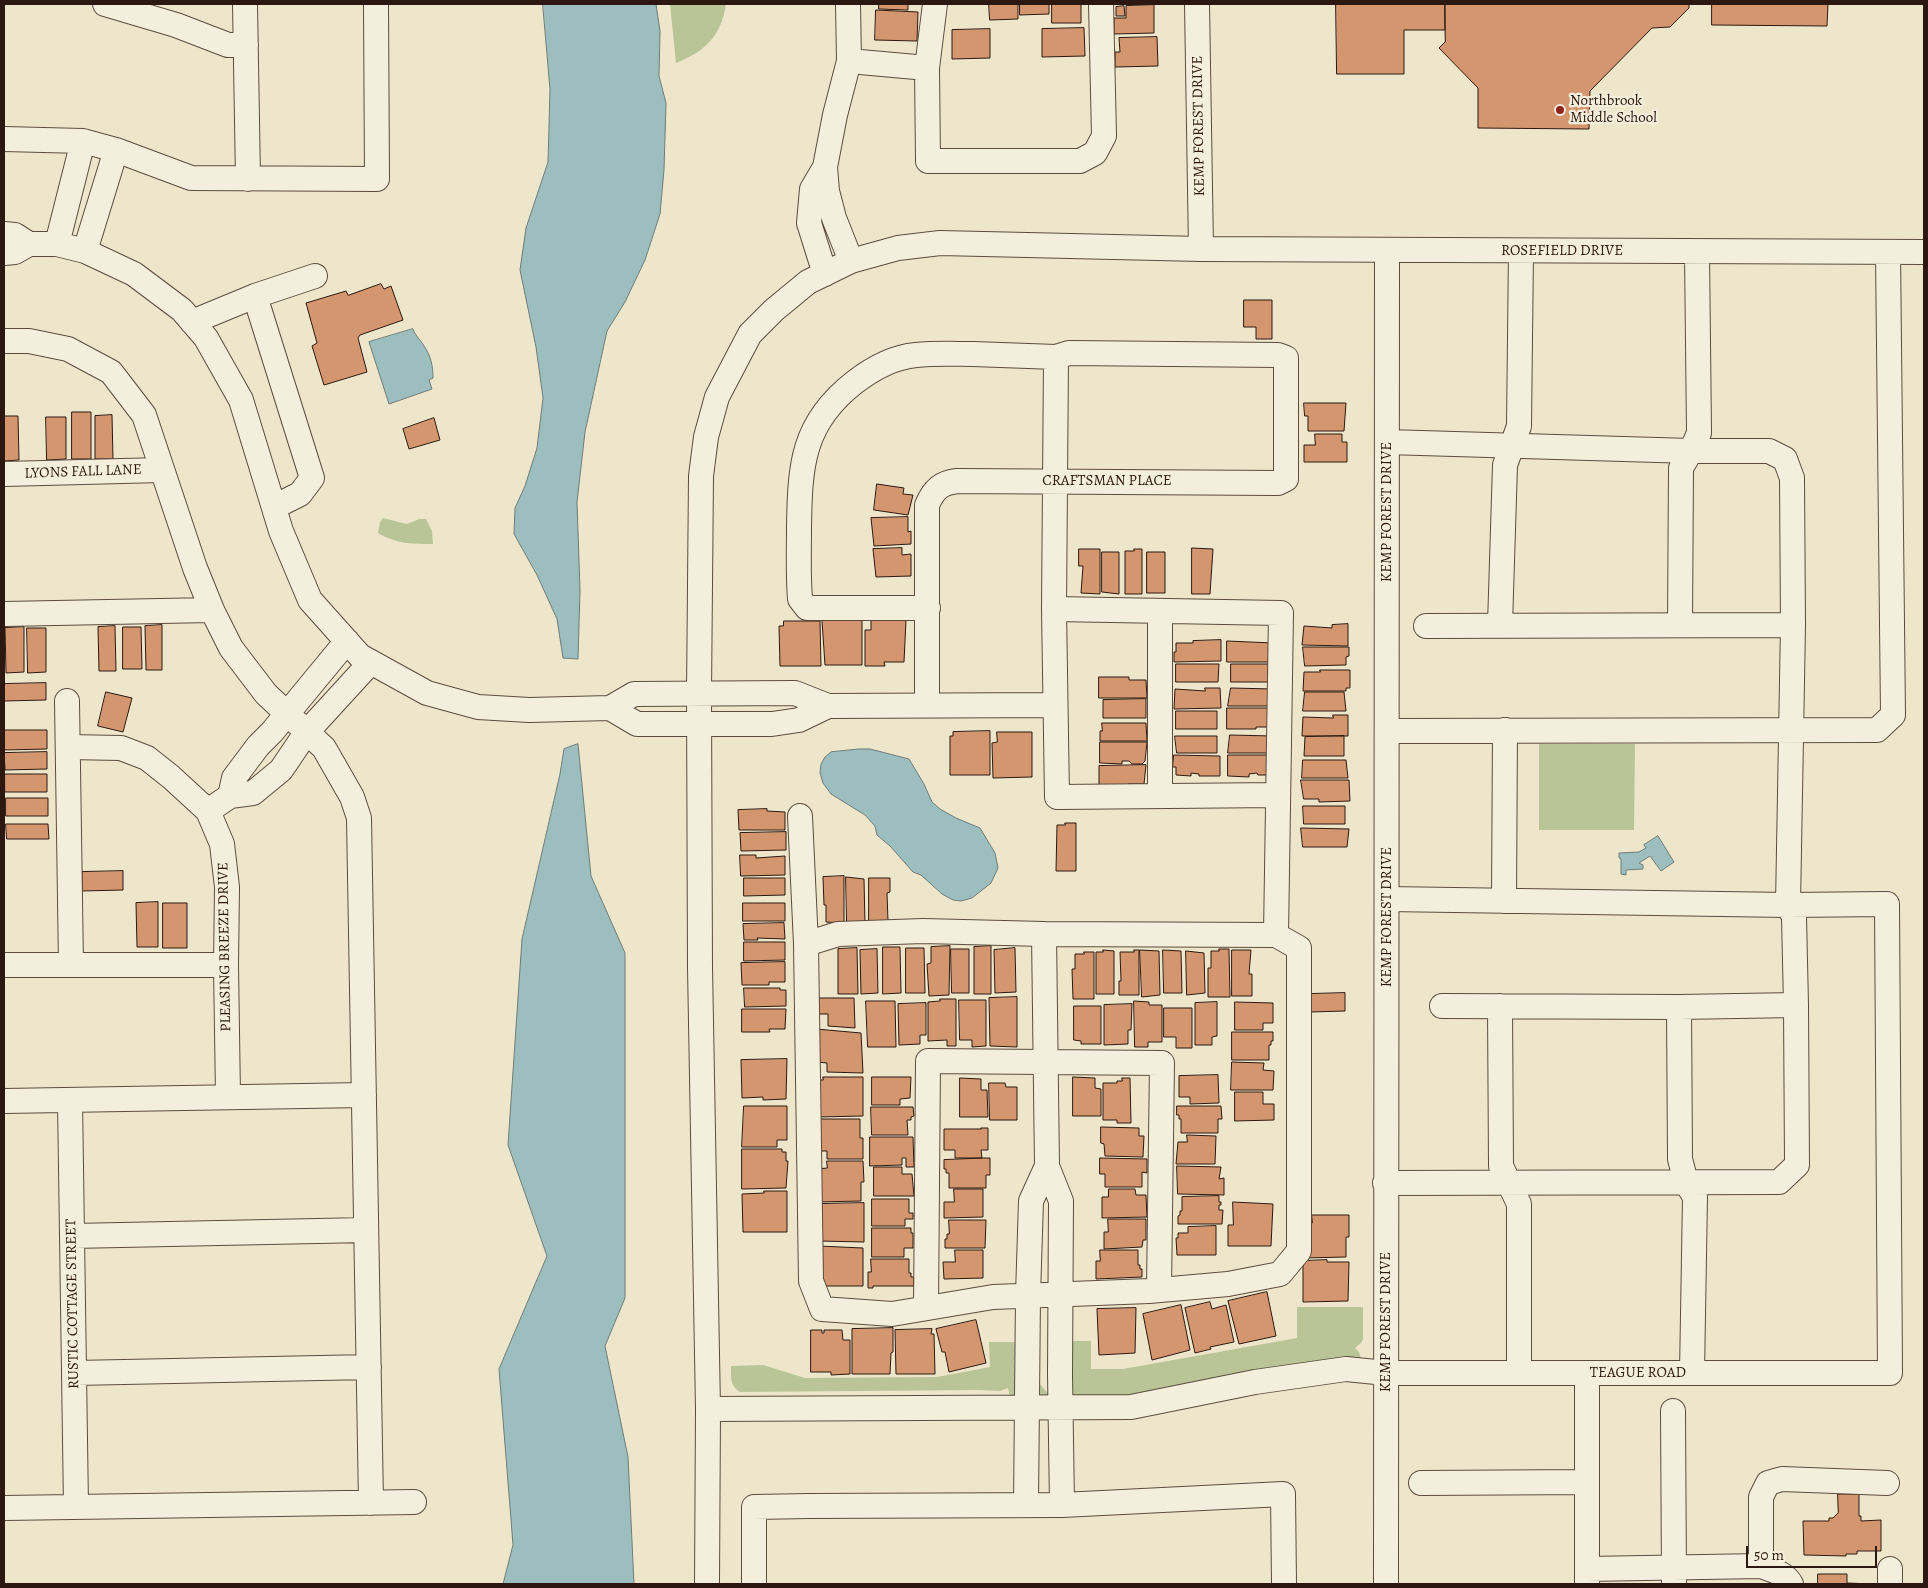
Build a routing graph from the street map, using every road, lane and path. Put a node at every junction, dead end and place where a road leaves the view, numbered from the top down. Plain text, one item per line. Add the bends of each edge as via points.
1 (105, 4) edge
2 (245, 4) edge
3 (376, 4) edge
4 (848, 4) edge
5 (935, 4) edge
6 (1101, 4) edge
7 (1197, 4) edge
8 (246, 45) junction
9 (849, 60) junction
10 (927, 68) junction
11 (4, 139) edge
12 (83, 141) junction
13 (116, 150) junction
14 (825, 167) junction
15 (248, 179) junction
16 (4, 234) edge
17 (29, 244) junction
18 (57, 244) junction
19 (1201, 249) junction
20 (1387, 250) junction
21 (85, 251) junction
22 (1520, 251) junction
23 (1697, 252) junction
24 (1888, 252) junction
25 (1921, 252) edge
26 (4, 253) edge
27 (851, 261) junction
28 (825, 274) junction
29 (315, 276) dead end
30 (256, 296) junction
31 (192, 322) junction
32 (4, 341) edge
33 (1056, 357) junction
34 (1387, 442) junction
35 (1513, 446) junction
36 (1691, 451) junction
37 (162, 470) junction
38 (4, 474) edge
39 (1054, 481) junction
40 (274, 507) junction
41 (928, 608) junction
42 (1054, 609) junction
43 (212, 610) junction
44 (1160, 611) junction
45 (4, 614) edge
46 (1500, 625) junction
47 (1680, 625) junction
48 (1792, 625) junction
49 (1426, 626) dead end
50 (347, 641) junction
51 (371, 662) junction
52 (315, 679) junction
53 (699, 694) junction
54 (338, 698) junction
55 (67, 701) dead end
56 (926, 705) junction
57 (1055, 705) junction
58 (828, 706) junction
59 (610, 708) junction
60 (287, 714) junction
61 (699, 724) junction
62 (1505, 730) junction
63 (1791, 730) junction
64 (1387, 731) junction
65 (306, 732) junction
66 (68, 747) junction
67 (1278, 795) junction
68 (230, 796) junction
69 (1160, 796) junction
70 (208, 811) junction
71 (800, 816) dead end
72 (1387, 899) junction
73 (1504, 901) junction
74 (1788, 905) junction
75 (1044, 934) junction
76 (1276, 934) junction
77 (806, 944) junction
78 (4, 965) edge
79 (71, 965) junction
80 (226, 965) junction
81 (1796, 1005) junction
82 (1442, 1006) dead end
83 (1500, 1006) junction
84 (1679, 1007) junction
85 (1046, 1062) junction
86 (364, 1095) junction
87 (228, 1098) junction
88 (70, 1100) junction
89 (4, 1102) edge
90 (1047, 1166) junction
91 (1686, 1182) junction
92 (1385, 1183) junction
93 (1509, 1184) junction
94 (366, 1230) junction
95 (72, 1236) junction
96 (1159, 1290) junction
97 (1060, 1294) junction
98 (1028, 1295) junction
99 (926, 1308) junction
100 (369, 1366) junction
101 (75, 1373) junction
102 (1386, 1373) junction
103 (1519, 1373) junction
104 (1586, 1373) junction
105 (1692, 1373) junction
106 (1026, 1408) junction
107 (1060, 1408) junction
108 (708, 1409) junction
109 (1673, 1411) dead end
110 (1585, 1482) junction
111 (1421, 1483) dead end
112 (1887, 1483) dead end
113 (414, 1502) dead end
114 (371, 1503) junction
115 (1026, 1505) junction
116 (1062, 1505) junction
117 (76, 1507) junction
118 (4, 1508) edge
119 (1761, 1566) junction
120 (1674, 1576) edge
121 (1587, 1577) edge
122 (707, 1584) edge
123 (754, 1584) edge
124 (1284, 1584) edge
125 (1386, 1584) edge
126 (1791, 1584) edge

1 - 8 street via 176,25 228,45
2 - 8 street
3 - 15 street via 377,179
4 - 9 street
5 - 10 street
6 - 10 street via 1104,136 1095,153 1080,161 928,161
7 - 19 street, KEMP FOREST DRIVE
8 - 15 street
9 - 10 street
9 - 14 street
11 - 12 street
12 - 13 street
12 - 18 street
13 - 15 street via 191,178
13 - 21 street
14 - 27 street via 834,218
14 - 28 street via 812,188 809,223
16 - 17 street via 15,235
17 - 18 street
17 - 26 street via 15,252
18 - 21 street
19 - 20 street, ROSEFIELD DRIVE
19 - 27 street, ROSEFIELD DRIVE via 940,243 898,248
20 - 22 street, ROSEFIELD DRIVE
20 - 34 street, KEMP FOREST DRIVE
21 - 31 street via 134,274 182,310
22 - 23 street, ROSEFIELD DRIVE
22 - 35 street via 1518,426
23 - 24 street, ROSEFIELD DRIVE
23 - 36 street via 1699,433
24 - 25 street, ROSEFIELD DRIVE
24 - 63 street via 1893,715 1877,730
27 - 28 street, ROSEFIELD DRIVE
28 - 53 street, ROSEFIELD DRIVE via 801,288 750,334 717,397 706,437 701,476
29 - 30 street
30 - 31 street
30 - 40 street via 312,478 300,494
31 - 40 street via 206,338 241,400
32 - 37 street via 29,341 68,349 111,372 144,415
33 - 39 street
33 - 39 street, CRAFTSMAN PLACE via 1079,353 1278,355 1286,358 1286,479 1278,483
33 - 41 street via 936,354 891,361 842,392 811,435 802,461 800,486 800,599 807,608
34 - 35 street
34 - 64 street, KEMP FOREST DRIVE
35 - 36 street
35 - 46 street via 1505,466
36 - 47 street via 1681,468
36 - 48 street via 1769,451 1785,459 1792,478
37 - 38 street, LYONS FALL LANE
37 - 43 street
39 - 41 street, CRAFTSMAN PLACE via 946,482 938,487 927,504
39 - 42 street
40 - 50 street via 310,600
41 - 56 street
42 - 44 street
42 - 57 street
43 - 45 street
43 - 60 street via 231,648 266,694
44 - 67 street via 1281,613
44 - 69 street
46 - 47 street
46 - 49 street
47 - 48 street
48 - 63 street
50 - 51 street via 360,656
50 - 52 street
51 - 54 street
51 - 59 street via 427,692 478,707 529,710
52 - 54 street
52 - 60 street
53 - 58 street via 796,693
53 - 59 street via 634,694
53 - 61 street, ROSEFIELD DRIVE
54 - 65 street
55 - 66 street
56 - 57 street
56 - 58 street
57 - 69 street via 1057,797
58 - 61 street via 799,720 772,724
59 - 61 street via 637,724
60 - 65 street
60 - 68 street via 234,778
61 - 108 street, ROSEFIELD DRIVE
62 - 63 street
62 - 64 street
62 - 73 street
63 - 74 street
64 - 72 street, KEMP FOREST DRIVE
65 - 68 street via 281,770 253,793
65 - 86 street via 324,748 352,797 359,818
66 - 70 street, PLEASING BREEZE DRIVE via 121,748 147,758
66 - 79 street
67 - 69 street
67 - 76 street
68 - 70 street
70 - 80 street, PLEASING BREEZE DRIVE via 222,844 227,887
71 - 77 street
72 - 73 street
72 - 92 street, KEMP FOREST DRIVE
73 - 74 street
74 - 81 street via 1794,917
74 - 105 street, TEAGUE ROAD via 1887,904 1890,1373
75 - 76 street
75 - 77 street via 838,934
75 - 85 street
76 - 96 street via 1299,948 1299,1251 1280,1274 1228,1284
77 - 99 street via 810,1281 822,1308 892,1314
78 - 79 street
79 - 80 street
80 - 87 street, PLEASING BREEZE DRIVE
81 - 84 street
81 - 91 street via 1797,1165 1779,1182
82 - 83 street
83 - 84 street
83 - 93 street via 1501,1166
84 - 91 street via 1680,1159
85 - 90 street
85 - 96 street via 1162,1063
85 - 99 street via 928,1061
86 - 87 street
86 - 94 street
87 - 88 street
88 - 89 street
88 - 95 street, RUSTIC COTTAGE STREET
90 - 97 street via 1061,1201
90 - 98 street via 1031,1201
91 - 93 street
91 - 105 street via 1695,1197
92 - 93 street
92 - 102 street, KEMP FOREST DRIVE
93 - 103 street via 1519,1204
94 - 95 street
94 - 100 street
95 - 101 street, RUSTIC COTTAGE STREET
96 - 97 street
97 - 98 street
97 - 107 street
98 - 99 street
98 - 106 street
100 - 101 street
100 - 114 street
101 - 117 street, RUSTIC COTTAGE STREET
102 - 103 street, TEAGUE ROAD
102 - 107 street, TEAGUE ROAD via 1346,1369 1255,1382 1131,1407
102 - 125 street, KEMP FOREST DRIVE
103 - 104 street, TEAGUE ROAD
104 - 105 street, TEAGUE ROAD
104 - 110 street
106 - 107 street, TEAGUE ROAD
106 - 108 street, TEAGUE ROAD
106 - 115 street
107 - 116 street
108 - 122 street, ROSEFIELD DRIVE
109 - 120 street
110 - 111 street
110 - 121 street
112 - 119 street via 1782,1479 1768,1483 1762,1497
113 - 114 street
114 - 117 street
115 - 116 street
115 - 123 street via 754,1508
116 - 124 street via 1282,1494
117 - 118 street
119 - 120 street
119 - 126 street via 1776,1571
120 - 121 street

